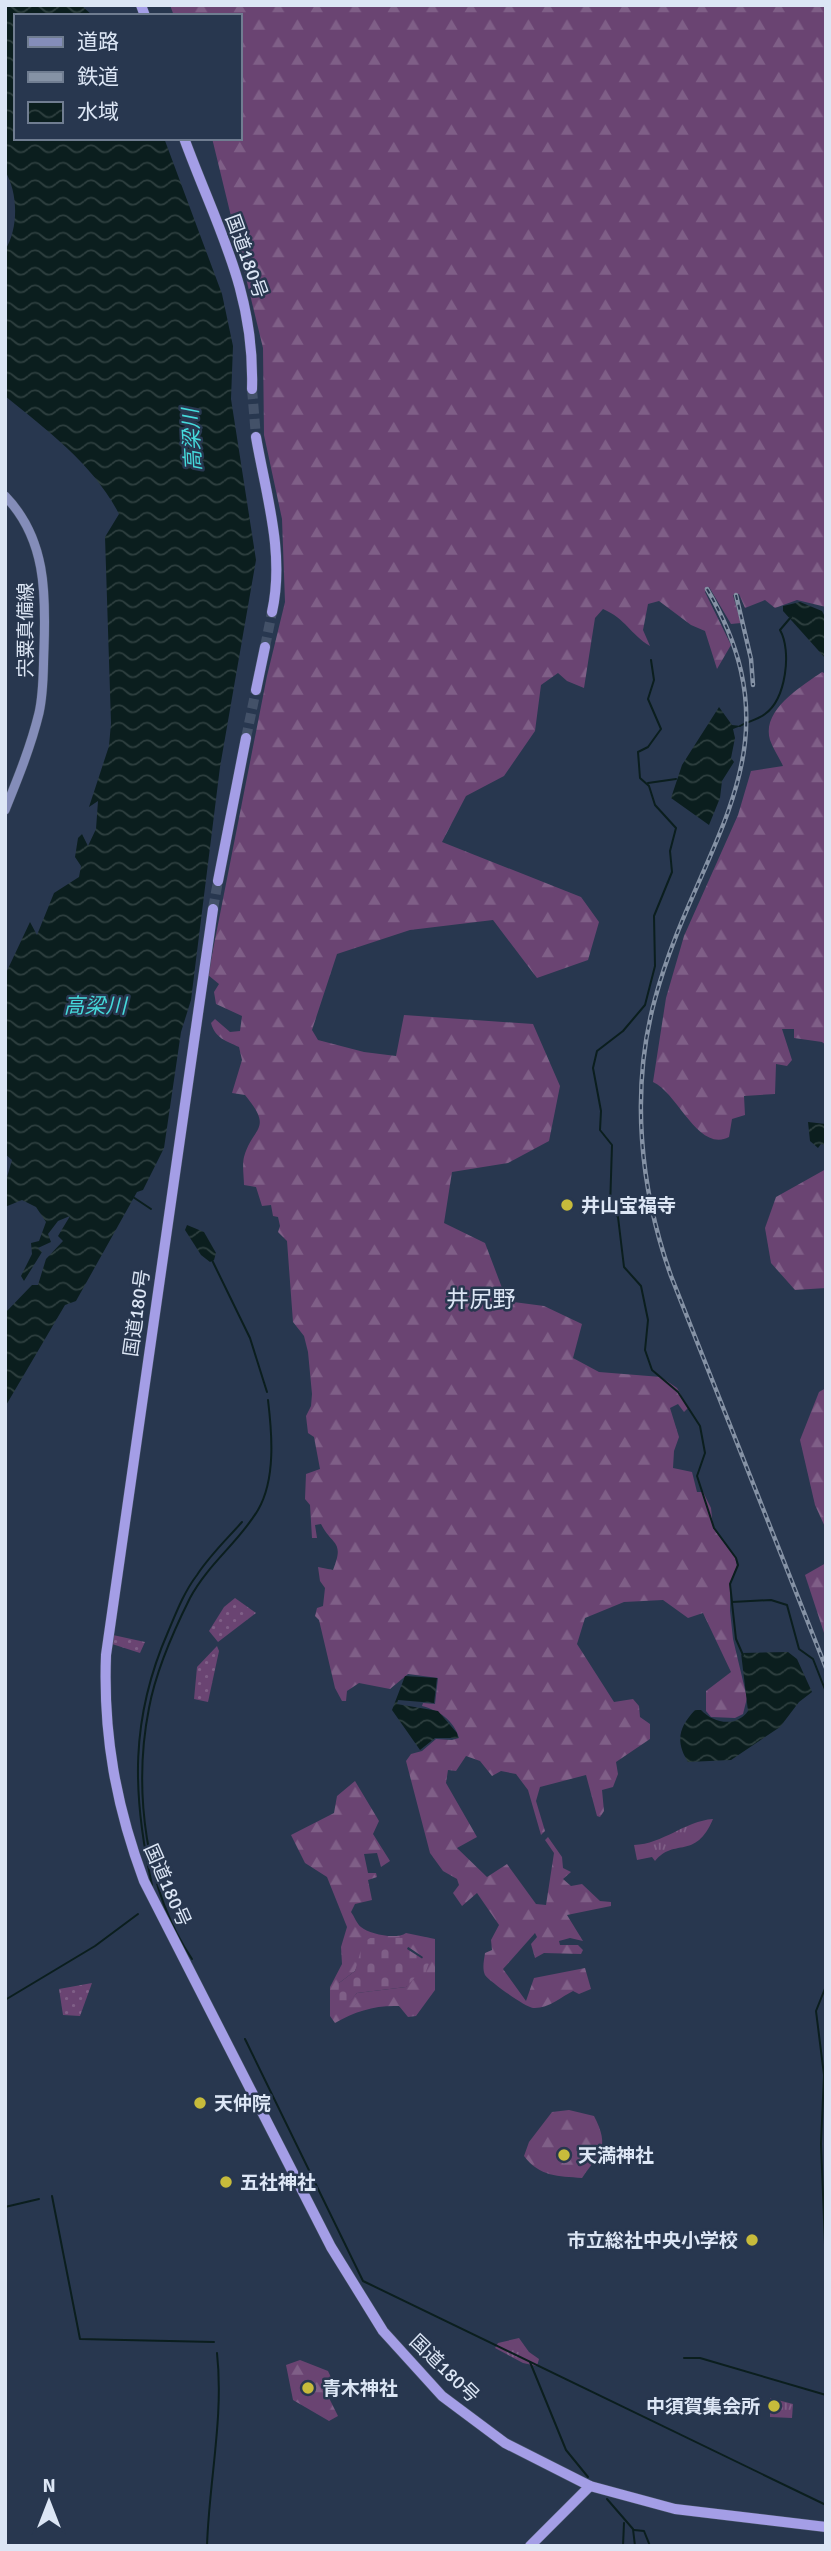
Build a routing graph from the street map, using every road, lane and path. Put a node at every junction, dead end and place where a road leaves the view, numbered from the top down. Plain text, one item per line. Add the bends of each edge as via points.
1 (185, 140) edge
2 (253, 389) tunnel mouth
3 (256, 437) tunnel mouth
4 (5, 496) edge
5 (272, 612) tunnel mouth
6 (265, 647) tunnel mouth
7 (256, 690) tunnel mouth
8 (246, 737) tunnel mouth
9 (5, 810) edge
10 (218, 878) tunnel mouth
11 (213, 909) tunnel mouth
12 (590, 2486) junction
13 (826, 2527) edge
14 (530, 2546) edge

1 - 2 highway, 国道180号 via 245,295
3 - 5 highway via 276,544
4 - 9 main road, 宍粟真備線 via 34,539 45,601 39,710
6 - 7 highway
8 - 10 highway
11 - 12 highway, 国道180号 via 106,1655 106,1727 118,1806 156,1909 321,2229 383,2331 461,2411 505,2443
12 - 13 highway, 国道180号 via 675,2509
12 - 14 highway

